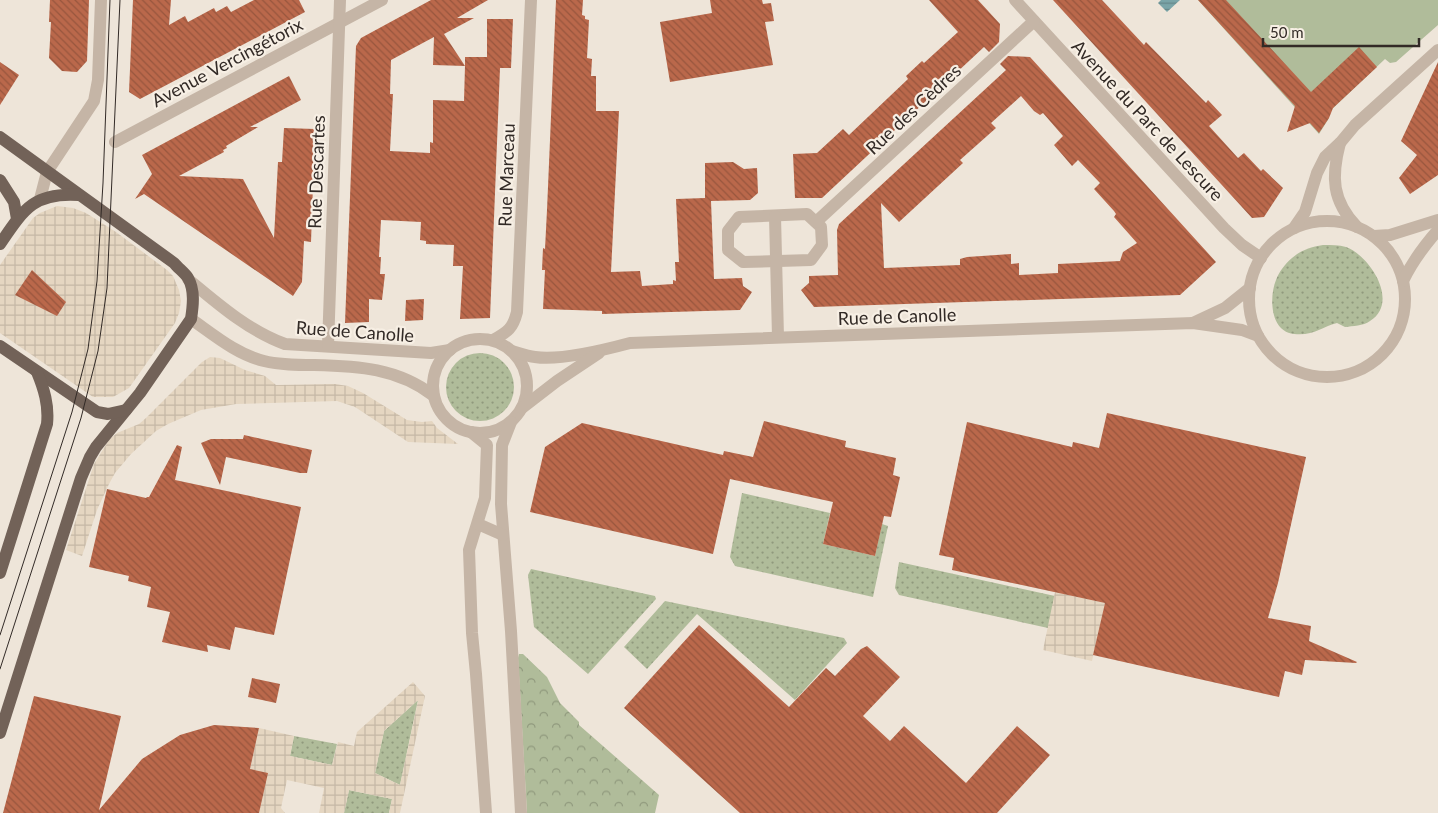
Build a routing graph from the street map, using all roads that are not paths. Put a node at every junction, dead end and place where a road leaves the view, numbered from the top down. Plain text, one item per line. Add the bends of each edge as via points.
1 (100, 0) edge
2 (340, 0) edge
3 (382, 0) edge
4 (531, 0) edge
5 (1015, 0) edge
6 (1034, 21) junction
7 (339, 23) junction
8 (1438, 50) edge
9 (0, 137) edge
10 (115, 142) dead end
11 (1340, 143) junction
12 (47, 172) junction
13 (0, 180) edge
14 (80, 195) junction
15 (40, 199) junction
16 (775, 216) junction
17 (18, 219) junction
18 (1438, 220) edge
19 (816, 222) junction
20 (1357, 227) junction
21 (1294, 228) junction
22 (1438, 230) edge
23 (1374, 236) junction
24 (0, 244) edge
25 (1261, 258) junction
26 (776, 261) junction
27 (188, 279) junction
28 (1403, 281) junction
29 (1250, 288) junction
30 (191, 319) junction
31 (1193, 323) junction
32 (1258, 336) junction
33 (778, 337) junction
34 (493, 340) junction
35 (0, 346) edge
36 (328, 346) junction
37 (450, 350) junction
38 (603, 350) junction
39 (512, 351) junction
40 (37, 372) junction
41 (434, 396) junction
42 (522, 408) junction
43 (126, 410) junction
44 (510, 422) junction
45 (471, 432) junction
46 (478, 524) junction
47 (503, 534) junction
48 (4, 550) edge
49 (0, 573) edge
50 (0, 734) edge
51 (486, 813) edge
52 (521, 813) edge

1 - 12 street via 98,80 94,101
2 - 7 street, Rue Descartes
3 - 7 street, Avenue Vercingétorix
4 - 34 street, Rue Marceau via 517,312 514,324
5 - 6 street, Avenue du Parc de Lescure
6 - 19 street, Rue des Cèdres
6 - 25 street, Avenue du Parc de Lescure via 1224,228
7 - 10 street, Avenue Vercingétorix
7 - 36 street, Rue Descartes
8 - 11 street via 1355,124
9 - 12 main road
11 - 20 street via 1334,174 1336,189 1342,208
11 - 21 street via 1325,157 1305,212
12 - 14 main road
12 - 15 street
13 - 17 main road via 14,202
14 - 15 main road via 61,194
14 - 27 main road via 174,263
15 - 17 main road
16 - 19 street via 807,214
16 - 26 street
16 - 26 street via 739,217 728,231 728,250 742,262
17 - 24 main road
18 - 23 street via 1390,235
19 - 26 street via 821,227 822,245 811,260
20 - 21 street via 1336,221
20 - 23 street
21 - 25 street via 1276,240
22 - 28 street via 1409,267
23 - 28 street via 1397,264
25 - 29 street
26 - 33 street
27 - 30 main road via 193,295
27 - 36 street, Rue de Canolle via 245,323 276,341 294,346
28 - 32 street via 1404,313 1398,331 1388,348 1356,372 1333,377 1310,376 1291,369 1274,357
29 - 31 street, Rue de Canolle via 1225,308
29 - 32 street via 1249,305
30 - 41 street, Rue de Canolle via 248,356 277,364 353,366 380,371 403,378
30 - 43 main road
31 - 32 street, Rue de Canolle via 1242,330
31 - 33 street, Rue de Canolle
33 - 38 street, Rue de Canolle via 630,343
34 - 37 street via 463,342
34 - 39 street
35 - 40 main road
36 - 37 street, Rue de Canolle via 431,353
37 - 41 street via 435,371
38 - 39 street, Rue de Canolle via 553,357 535,357
38 - 42 street, Rue de Canolle
39 - 42 street via 522,363 527,378 527,394
40 - 43 main road via 97,412 108,414
40 - 48 main road via 45,392 47,424
41 - 45 street via 447,420
42 - 44 street
43 - 50 main road via 90,456 81,478
44 - 45 street via 498,430
44 - 47 street via 502,445
45 - 46 street via 487,445 486,498
46 - 47 street
46 - 51 street via 469,550
47 - 52 street
48 - 49 main road

